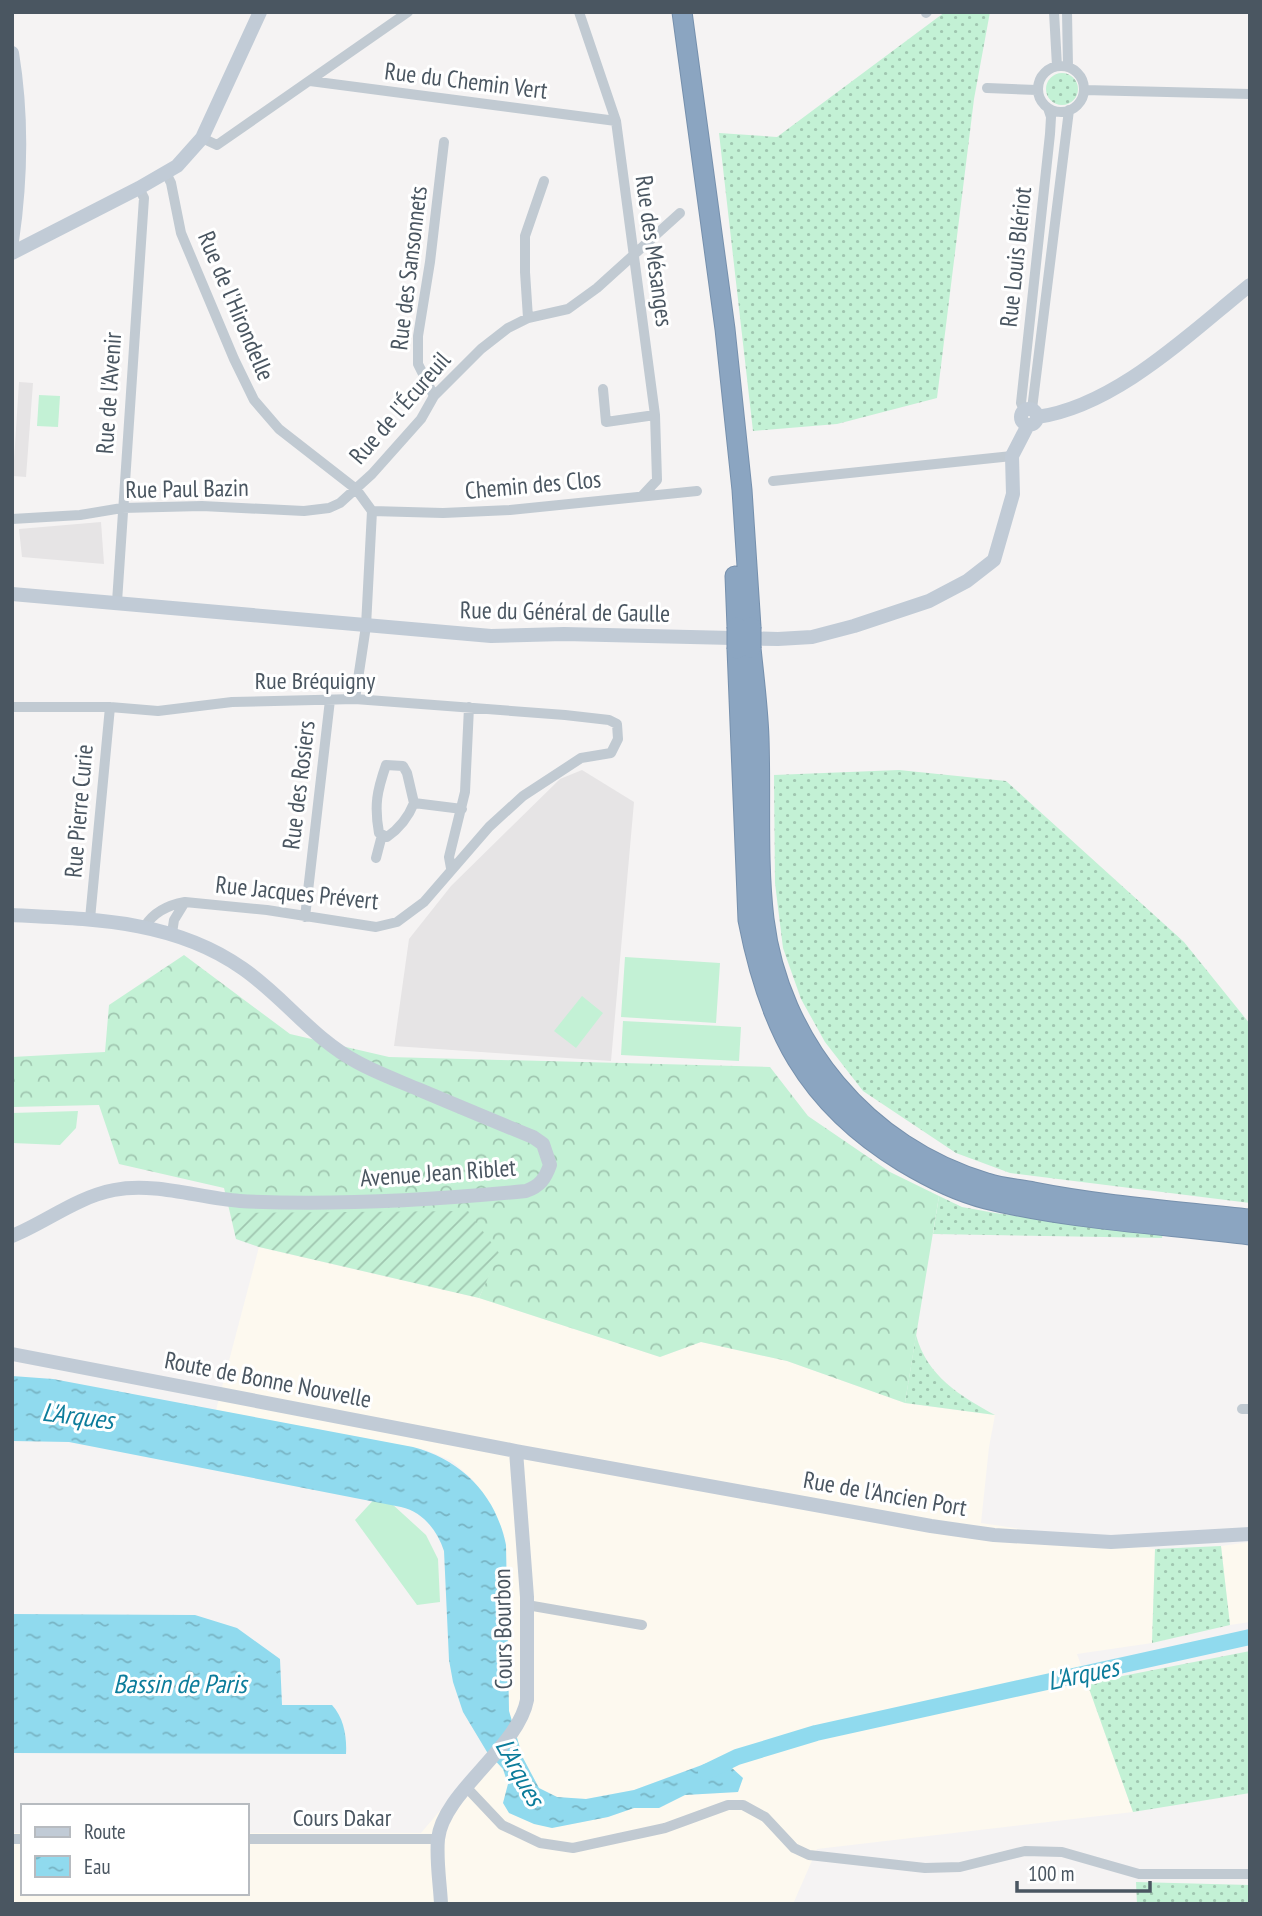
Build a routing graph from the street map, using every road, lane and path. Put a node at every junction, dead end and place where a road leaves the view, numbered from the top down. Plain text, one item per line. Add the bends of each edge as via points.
1 (260, 12) edge
2 (408, 12) edge
3 (579, 12) edge
4 (670, 12) edge
5 (682, 12) edge
6 (1054, 12) edge
7 (1067, 12) edge
8 (13, 63) edge
9 (1063, 66) junction
10 (310, 81) junction
11 (987, 88) dead end
12 (1037, 90) junction
13 (1084, 90) junction
14 (1250, 94) edge
15 (1048, 108) junction
16 (1069, 110) junction
17 (616, 121) junction
18 (201, 138) junction
19 (444, 142) dead end
20 (166, 173) junction
21 (544, 181) dead end
22 (139, 188) junction
23 (680, 213) dead end
24 (12, 241) edge
25 (12, 253) edge
26 (633, 255) junction
27 (1250, 285) edge
28 (528, 318) junction
29 (603, 389) dead end
30 (434, 396) junction
31 (655, 415) junction
32 (1030, 415) junction
33 (1012, 456) junction
34 (773, 481) dead end
35 (356, 489) junction
36 (697, 491) dead end
37 (643, 495) junction
38 (122, 508) junction
39 (372, 510) junction
40 (12, 519) edge
41 (12, 594) edge
42 (117, 602) junction
43 (366, 626) junction
44 (744, 627) junction
45 (744, 649) junction
46 (355, 699) junction
47 (330, 700) junction
48 (12, 707) edge
49 (110, 707) junction
50 (470, 707) junction
51 (618, 724) joint
52 (414, 803) junction
53 (462, 809) junction
54 (382, 835) junction
55 (376, 858) dead end
56 (451, 868) junction
57 (185, 902) junction
58 (12, 915) edge
59 (305, 917) junction
60 (90, 919) junction
61 (145, 926) junction
62 (172, 933) junction
63 (1250, 1219) edge
64 (1250, 1235) edge
65 (12, 1236) edge
66 (12, 1354) edge
67 (516, 1451) junction
68 (1250, 1534) edge
69 (527, 1605) junction
70 (642, 1625) dead end
71 (467, 1788) junction
72 (248, 1839) edge
73 (438, 1839) junction
74 (1250, 1874) edge
75 (441, 1904) edge

1 - 18 street
2 - 10 street
3 - 17 street, Rue des Mésanges
4 - 44 highway via 697,198
5 - 44 highway via 742,491
6 - 9 street
7 - 9 street
8 - 24 street via 19,120
9 - 12 street via 1045,72
9 - 13 street via 1082,78
10 - 17 street, Rue du Chemin Vert
10 - 18 street via 217,145
11 - 12 street
12 - 15 street
13 - 14 street
13 - 16 street via 1079,103
15 - 16 street
15 - 32 street, Rue Louis Blériot via 1050,134 1021,403
16 - 32 street, Rue Louis Blériot
17 - 26 street, Rue des Mésanges
18 - 20 street
19 - 30 street, Rue des Sansonnets via 418,336 418,364
20 - 22 street
20 - 35 street, Rue de l'Hirondelle via 181,233 254,400 287,436
21 - 28 street via 525,236
22 - 25 street
22 - 38 street, Rue de l'Avenir via 144,198
23 - 26 street, Rue de l'Écureuil
26 - 28 street, Rue de l'Écureuil via 568,309
26 - 31 street, Rue des Mésanges
27 - 32 street via 1146,368 1115,387 1059,413
28 - 30 street, Rue de l'Écureuil via 481,349
29 - 31 street via 606,422
30 - 35 street, Rue de l'Écureuil via 421,419
31 - 37 street, Rue des Mésanges via 657,481
32 - 33 street
33 - 34 street
33 - 43 street, Rue du Général de Gaulle via 1013,494 994,559 929,601 812,637 491,636
35 - 38 street, Rue Paul Bazin via 330,508 304,511
35 - 39 street, Rue de l'Hirondelle
36 - 37 street, Chemin des Clos
37 - 39 street, Chemin des Clos via 510,510
38 - 40 street, Rue Paul Bazin
38 - 42 street, Rue de l'Avenir
39 - 43 street
41 - 42 street, Rue du Général de Gaulle
42 - 43 street, Rue du Général de Gaulle
43 - 46 street
44 - 45 highway, bridge
45 - 63 highway via 759,736 764,919 772,958 802,1038 833,1081 891,1137 929,1160 987,1183 1068,1199
45 - 64 highway via 748,919 756,963 788,1045 835,1108 882,1149 913,1168 983,1198 1065,1214
46 - 47 street, Rue Bréquigny
46 - 50 street, Rue Bréquigny
47 - 49 street, Rue Bréquigny via 232,702 158,711
47 - 59 street, Rue des Rosiers
48 - 49 street, Rue Bréquigny
49 - 60 street, Rue Pierre Curie
50 - 51 street, Rue Bréquigny
50 - 53 street
51 - 56 street, Rue Jacques Prévert via 618,739 611,753 581,758 523,796
52 - 53 street
52 - 54 street via 398,829 387,837
52 - 54 street via 403,766 386,765 375,811
53 - 56 street via 449,857
54 - 55 street
56 - 59 street, Rue Jacques Prévert via 424,902 397,922 376,927
57 - 59 street, Rue Jacques Prévert
57 - 61 street, Rue Jacques Prévert via 151,916
57 - 62 street
58 - 60 street, Avenue Jean Riblet
60 - 61 street, Avenue Jean Riblet
61 - 62 street, Avenue Jean Riblet
62 - 65 street, Avenue Jean Riblet via 243,968 335,1049 357,1062 533,1137 548,1153 545,1177 526,1191 393,1202 239,1201 136,1188 116,1190 86,1199
66 - 67 street, Route de Bonne Nouvelle
67 - 68 street, Rue de l'Ancien Port via 995,1535 1111,1542
67 - 69 street, Cours Bourbon
69 - 70 street
69 - 71 street, Cours Bourbon via 525,1712
71 - 73 street, Cours Bourbon
71 - 74 street via 502,1825 540,1843 573,1849 665,1828 728,1805 743,1805 765,1817 794,1848 809,1855 925,1868 960,1867 1025,1851 1062,1852 1139,1874
72 - 73 street, Cours Dakar
73 - 75 street, Cours Bourbon

